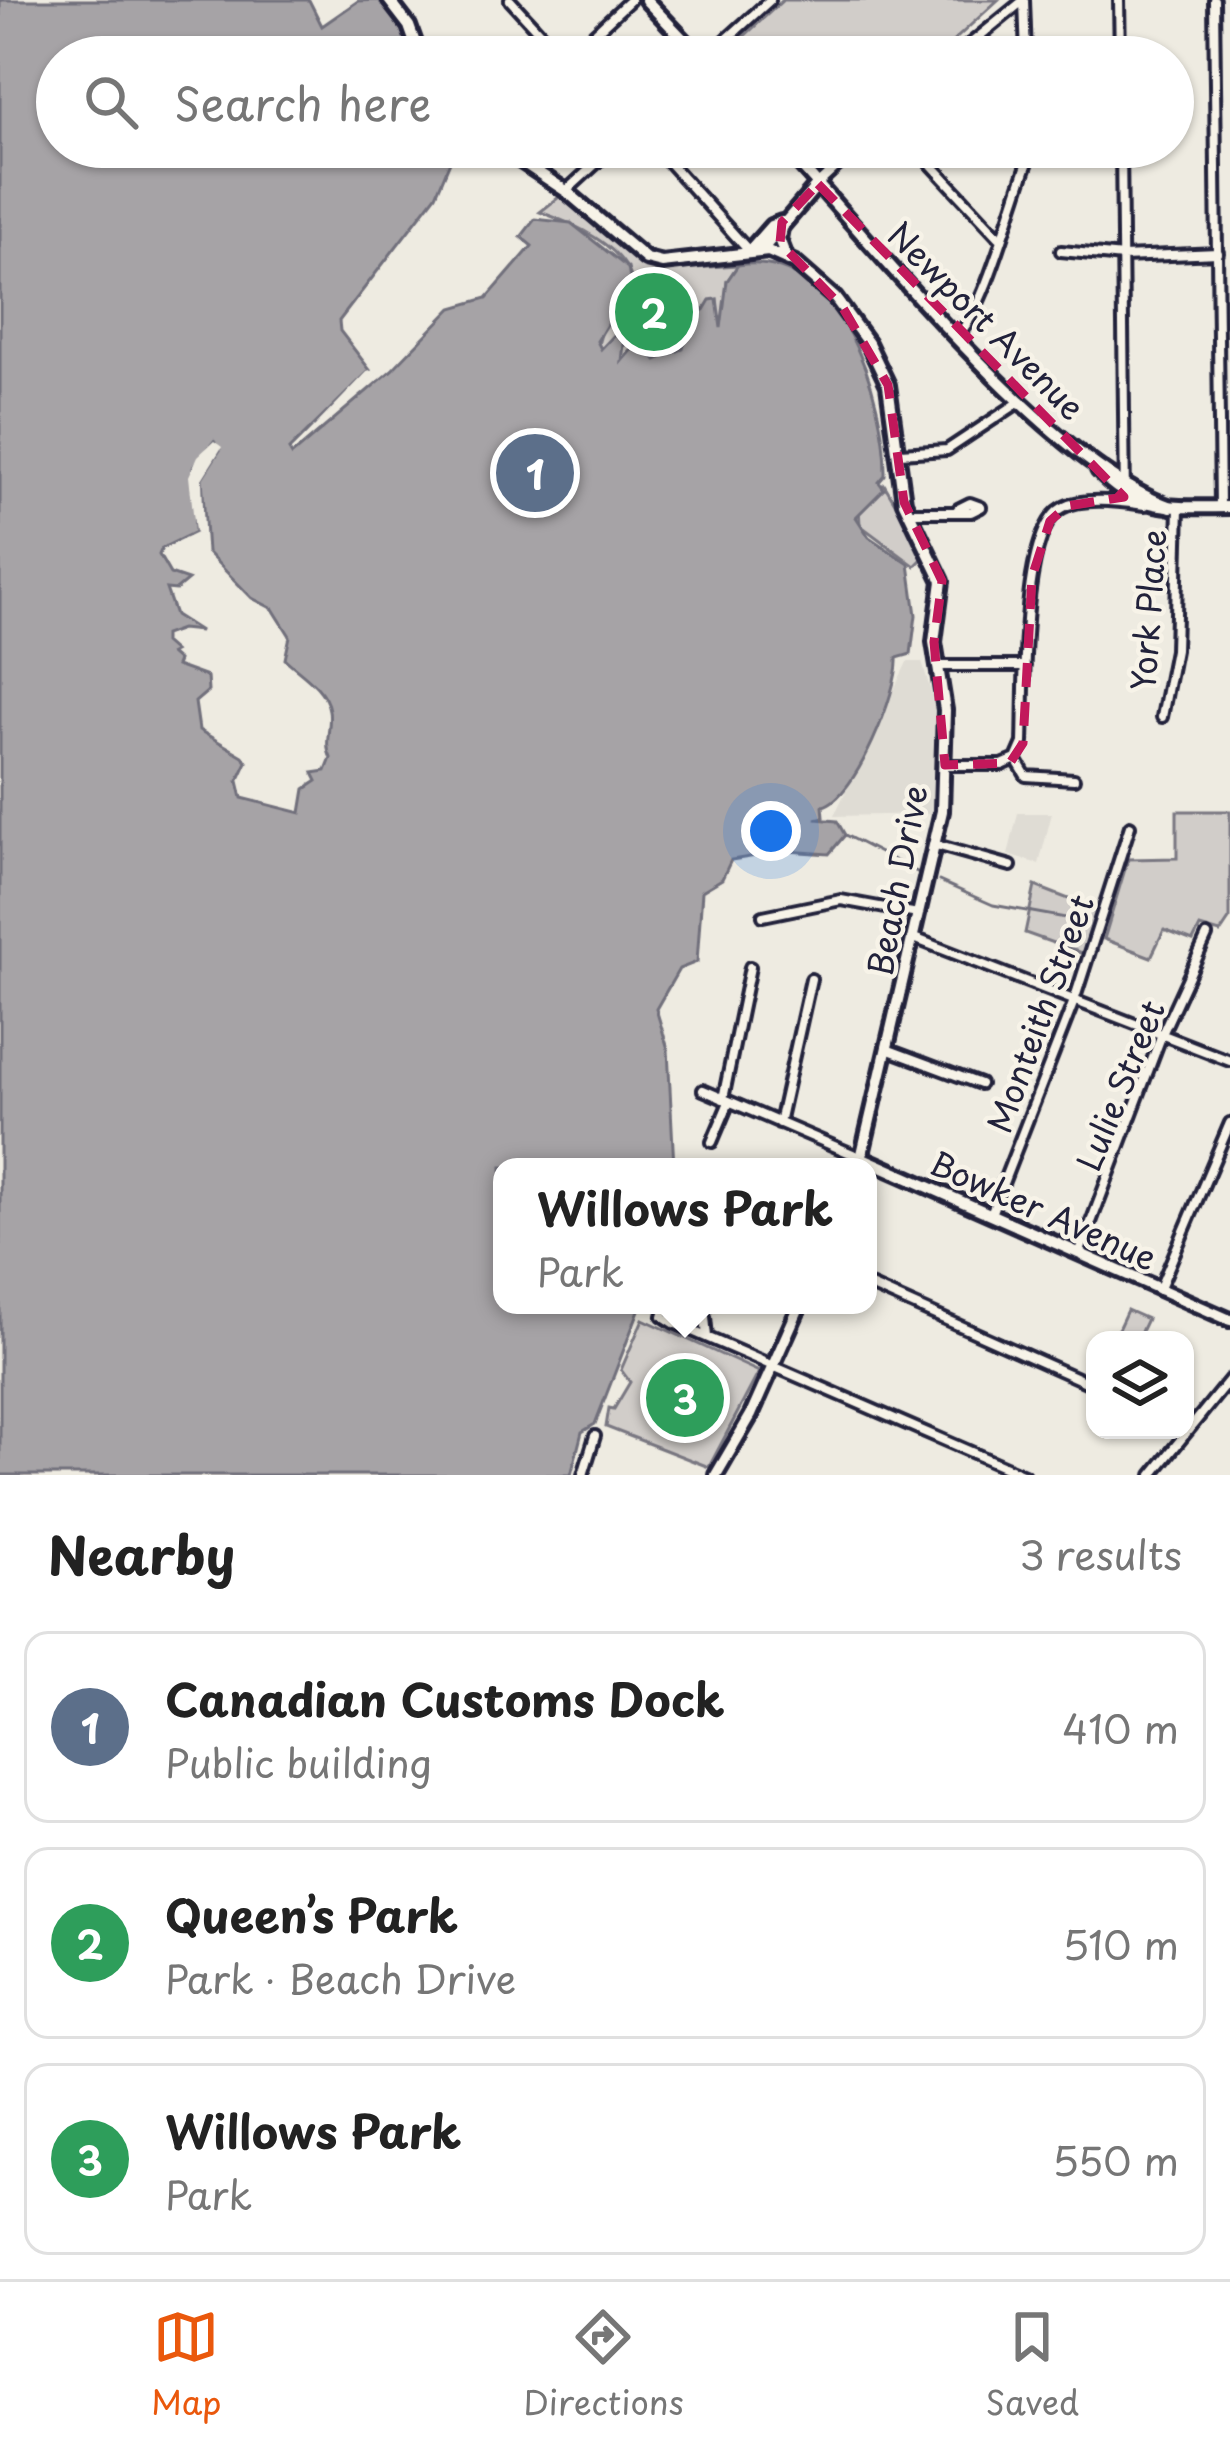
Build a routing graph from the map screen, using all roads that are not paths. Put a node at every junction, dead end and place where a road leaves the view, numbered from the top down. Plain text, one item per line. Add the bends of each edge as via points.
1 (389, 0) edge
2 (510, 0) edge
3 (630, 0) edge
4 (646, 0) edge
5 (770, 0) edge
6 (1024, 0) edge
7 (1119, 0) edge
8 (1214, 0) edge
9 (413, 36) edge
10 (545, 36) edge
11 (590, 36) edge
12 (682, 36) edge
13 (728, 36) edge
14 (979, 36) edge
15 (1025, 36) edge
16 (1120, 36) edge
17 (532, 168) edge
18 (591, 168) edge
19 (675, 168) edge
20 (803, 168) edge
21 (835, 168) edge
22 (935, 168) edge
23 (1026, 168) edge
24 (1121, 168) edge
25 (818, 184) junction
26 (566, 191) junction
27 (782, 222) junction
28 (1217, 231) junction
29 (1230, 231) edge
30 (1000, 237) junction
31 (755, 251) junction
32 (1061, 251) dead end
33 (1218, 253) junction
34 (786, 257) junction
35 (1123, 257) junction
36 (958, 334) junction
37 (1021, 401) junction
38 (900, 453) junction
39 (1124, 494) junction
40 (1175, 507) junction
41 (1225, 507) edge
42 (958, 509) dead end
43 (908, 512) junction
44 (937, 666) junction
45 (1025, 666) junction
46 (1162, 717) dead end
47 (1016, 759) junction
48 (945, 765) junction
49 (1075, 779) dead end
50 (1130, 826) dead end
51 (935, 845) junction
52 (1011, 866) dead end
53 (920, 914) junction
54 (763, 916) dead end
55 (1207, 936) dead end
56 (914, 938) junction
57 (750, 967) dead end
58 (811, 979) dead end
59 (1074, 1001) junction
60 (1162, 1034) junction
61 (890, 1050) junction
62 (1230, 1061) edge
63 (980, 1084) dead end
64 (703, 1090) dead end
65 (726, 1100) junction
66 (779, 1123) junction
67 (1230, 1123) edge
68 (712, 1142) dead end
69 (851, 1158) edge
70 (862, 1158) edge
71 (877, 1169) edge
72 (991, 1215) junction
73 (1078, 1254) junction
74 (877, 1289) edge
75 (1159, 1290) junction
76 (666, 1314) edge
77 (699, 1314) edge
78 (796, 1314) edge
79 (1230, 1320) edge
80 (708, 1339) junction
81 (772, 1367) junction
82 (1230, 1379) edge
83 (1086, 1382) edge
84 (1194, 1419) edge
85 (595, 1436) dead end
86 (1178, 1439) edge
87 (583, 1475) edge
88 (716, 1475) edge
89 (1024, 1475) edge
90 (1152, 1475) edge

1 - 9 main road
2 - 10 street
3 - 11 street
4 - 12 main road
5 - 13 street
6 - 14 street
6 - 15 street
7 - 16 street
8 - 28 street
17 - 26 main road, Beach Drive
18 - 26 street
19 - 31 street
20 - 25 main road, Newport Avenue
21 - 25 street
22 - 30 street
23 - 30 street
24 - 35 street
25 - 27 main road
25 - 36 main road, Newport Avenue
26 - 31 main road, Beach Drive via 647,260
27 - 31 main road via 770,226
27 - 34 main road
28 - 29 street
28 - 33 street
30 - 36 street
31 - 34 main road, Beach Drive
32 - 35 street
33 - 35 street
33 - 41 street
34 - 38 main road, Beach Drive via 825,287 868,343 888,385
35 - 39 street
36 - 37 main road, Newport Avenue
37 - 38 street via 946,450
37 - 39 main road, Newport Avenue
38 - 43 main road, Beach Drive
39 - 40 main road
39 - 40 main road
39 - 45 street via 1056,512 1032,577
40 - 41 main road
40 - 46 street, York Place via 1173,667
42 - 43 street
43 - 44 main road, Beach Drive via 942,581
44 - 45 street
44 - 48 main road, Beach Drive
45 - 47 street
47 - 48 street
47 - 49 street via 1026,776
48 - 51 main road, Beach Drive
50 - 59 street, Monteith Street
51 - 52 street
51 - 53 main road, Beach Drive
53 - 54 street via 842,900
53 - 56 main road, Beach Drive
55 - 60 street, Lulie Street
56 - 59 street
56 - 61 main road, Beach Drive
57 - 65 street
58 - 66 street
59 - 60 street
59 - 72 street, Monteith Street
60 - 62 street
60 - 73 street, Lulie Street
61 - 63 street
61 - 70 main road, Beach Drive
64 - 65 street, Bowker Avenue
65 - 66 street, Bowker Avenue
65 - 68 street
66 - 69 street, Bowker Avenue
67 - 75 street
71 - 72 main road, Bowker Avenue
72 - 73 main road, Bowker Avenue
73 - 75 main road, Bowker Avenue
74 - 83 street
75 - 79 main road, Bowker Avenue
76 - 80 street
77 - 80 street
78 - 81 main road
80 - 81 street
81 - 88 main road
81 - 89 street
82 - 84 street
85 - 87 street
86 - 90 street

